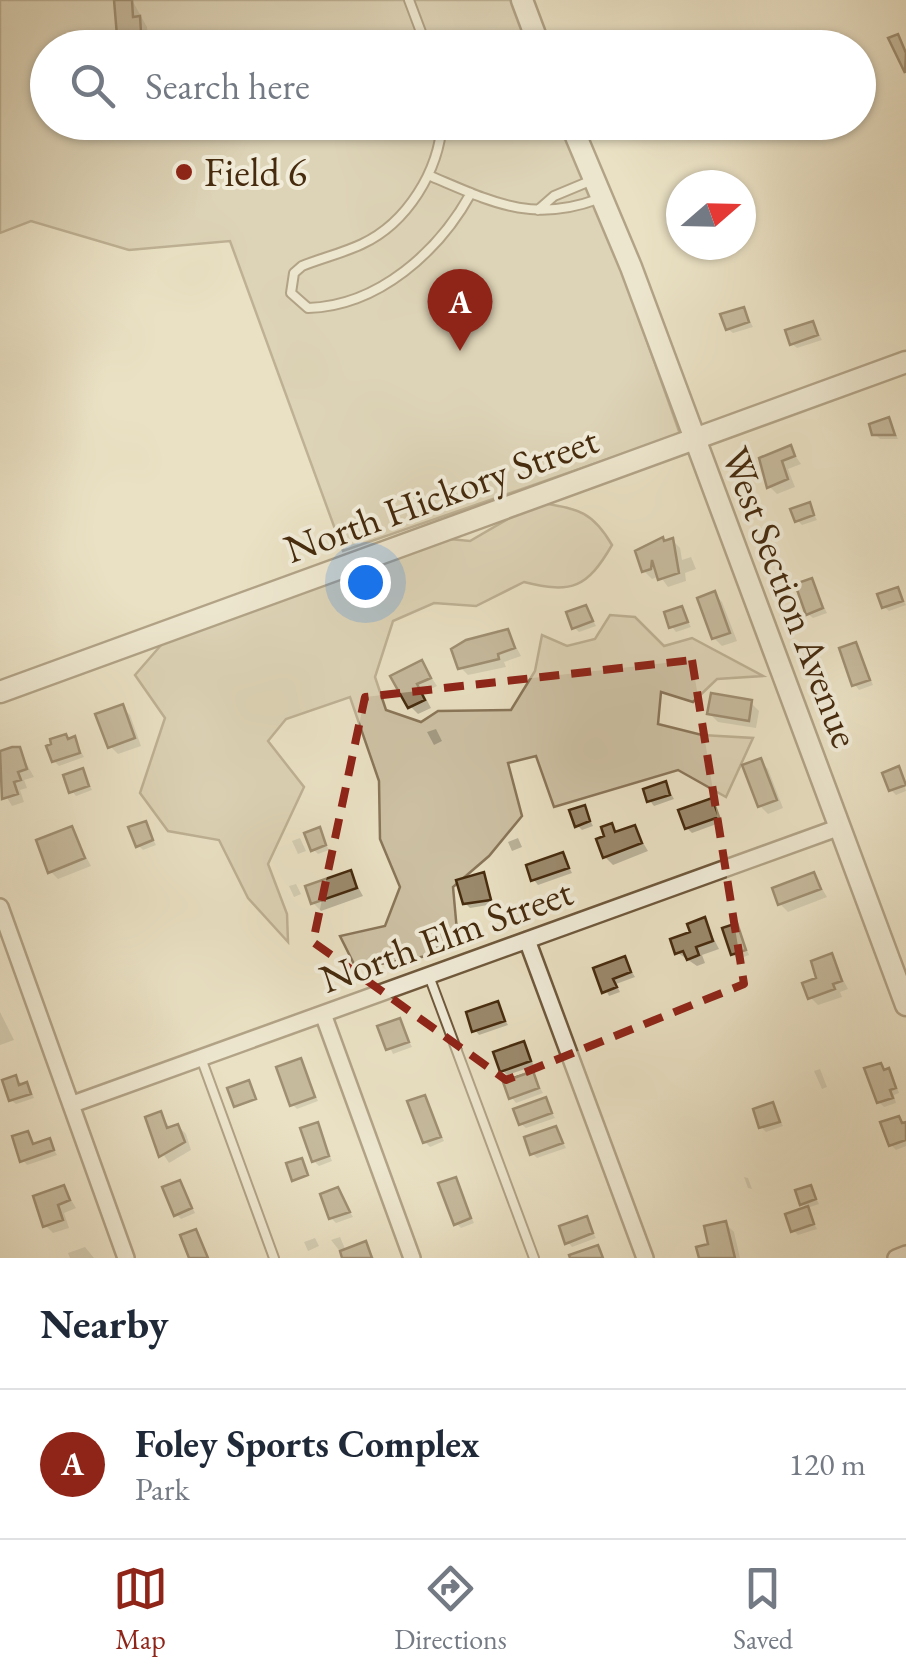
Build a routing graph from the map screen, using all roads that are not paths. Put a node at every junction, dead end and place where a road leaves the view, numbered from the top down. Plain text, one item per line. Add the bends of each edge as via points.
1 (409, 0) edge
2 (522, 0) edge
3 (420, 30) edge
4 (533, 30) edge
5 (437, 140) edge
6 (578, 140) edge
7 (428, 175) junction
8 (598, 188) junction
9 (471, 193) junction
10 (538, 210) junction
11 (906, 362) edge
12 (693, 439) junction
13 (0, 692) edge
14 (840, 826) junction
15 (0, 906) edge
16 (526, 940) junction
17 (430, 976) junction
18 (906, 1005) edge
19 (323, 1014) junction
20 (201, 1058) junction
21 (74, 1104) junction
22 (906, 1254) edge
23 (126, 1258) edge
24 (274, 1258) edge
25 (412, 1258) edge
26 (534, 1258) edge
27 (645, 1258) edge
28 (896, 1258) edge

1 - 3 lane
2 - 4 street
5 - 7 lane
6 - 8 street, West Section Avenue
7 - 9 lane
7 - 9 lane via 380,234 294,273 297,303 322,308 391,280 441,239
8 - 10 lane via 554,196
8 - 10 lane via 560,212
8 - 12 street, West Section Avenue
9 - 10 lane
11 - 12 street, North Hickory Street
12 - 13 street, North Hickory Street
12 - 14 street, West Section Avenue
14 - 16 street, North Elm Street
14 - 18 street, West Section Avenue
15 - 21 street
16 - 17 street, North Elm Street
16 - 27 street
17 - 19 street, North Elm Street
17 - 26 lane
19 - 20 street, North Elm Street
19 - 25 street
20 - 21 street, North Elm Street
20 - 24 lane
21 - 23 street
22 - 28 street

